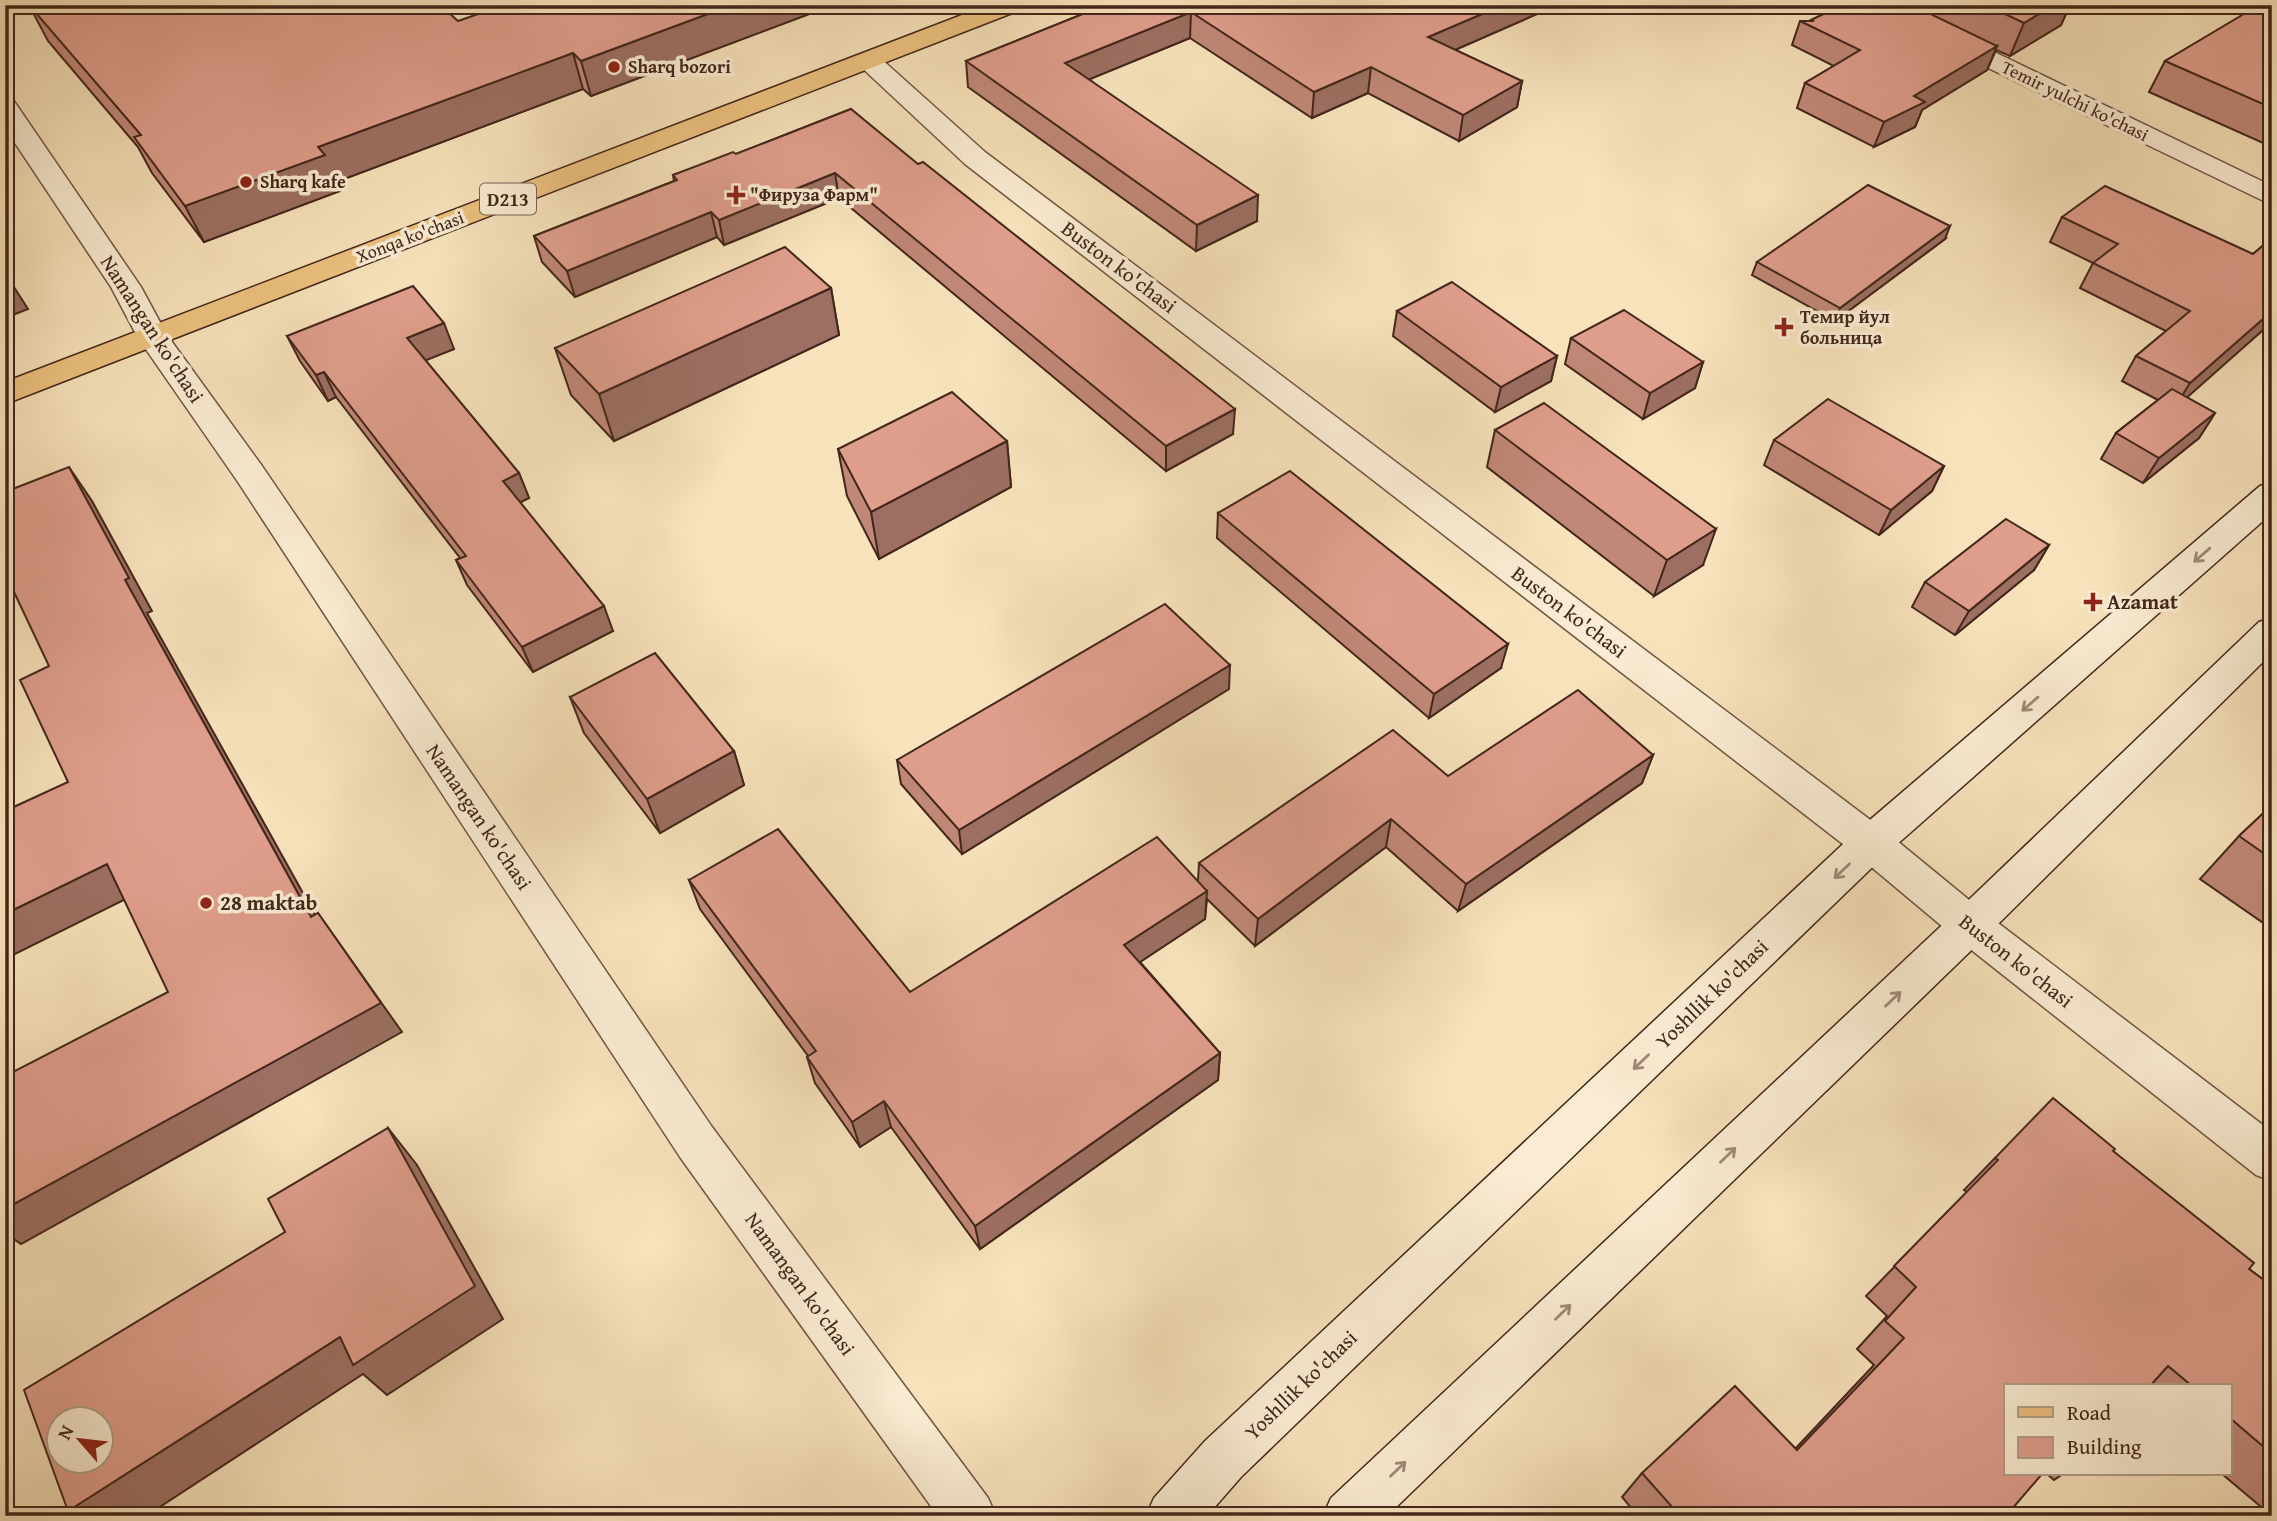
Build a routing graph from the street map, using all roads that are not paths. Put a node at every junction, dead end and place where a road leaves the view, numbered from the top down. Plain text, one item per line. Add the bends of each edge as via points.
1 (1011, 5) edge
2 (1877, 5) edge
3 (869, 61) junction
4 (5, 107) edge
5 (2272, 197) edge
6 (153, 338) junction
7 (5, 394) edge
8 (2264, 511) edge
9 (2272, 631) edge
10 (1871, 843) junction
11 (1970, 925) junction
12 (2272, 1160) edge
13 (970, 1516) edge
14 (1172, 1516) edge
15 (1349, 1516) edge

1 - 3 main road, Xonqa ko'chasi / D213
2 - 5 street, Temir yulchi ko'chasi
3 - 6 main road, Xonqa ko'chasi / D213
3 - 10 street, Buston ko'chasi via 975,158
4 - 6 street, Namangan ko'chasi via 127,287
6 - 7 main road, Xonqa ko'chasi / D213
6 - 13 street, Namangan ko'chasi via 250,474 695,1142
8 -> 10 street, Yoshllik ko'chasi
9 - 11 street
10 - 11 street, Buston ko'chasi
10 -> 14 street, Yoshllik ko'chasi via 1223,1459
11 - 12 street, Buston ko'chasi
15 -> 11 street

